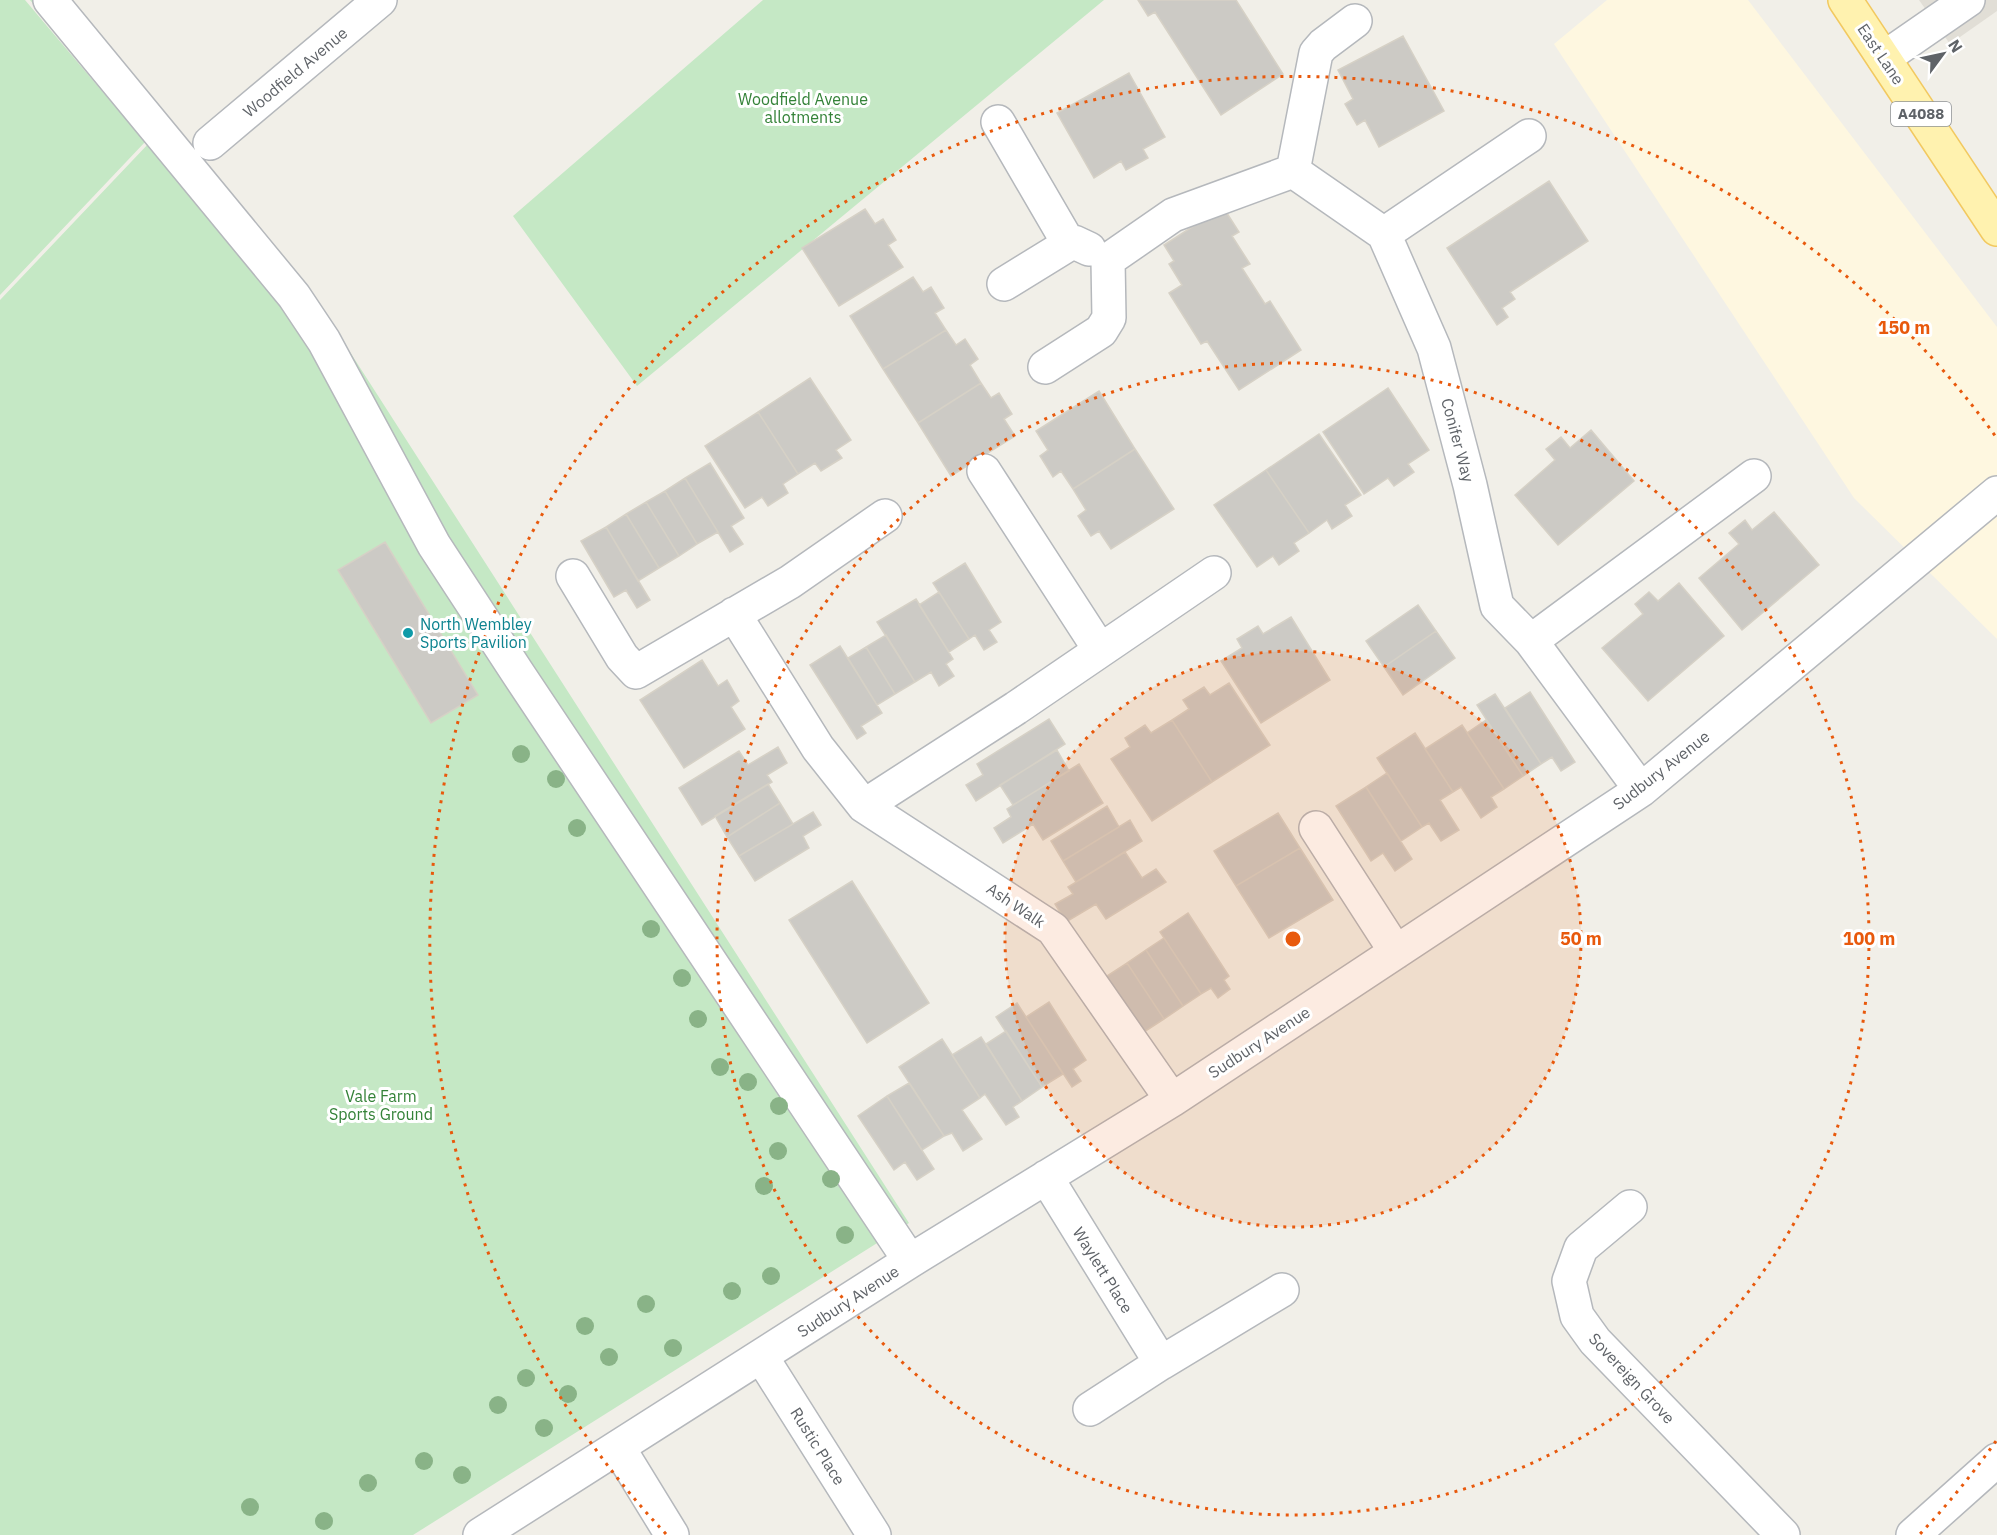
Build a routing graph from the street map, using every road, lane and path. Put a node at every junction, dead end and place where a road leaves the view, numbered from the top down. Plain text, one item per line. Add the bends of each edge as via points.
1 (50, 0) edge
2 (380, 0) edge
3 (1845, 0) edge
4 (1968, 0) edge
5 (1355, 21) dead end
6 (1884, 58) junction
7 (998, 123) dead end
8 (1529, 136) dead end
9 (210, 143) dead end
10 (1293, 171) junction
11 (1997, 229) edge
12 (1384, 234) junction
13 (1069, 244) junction
14 (1108, 260) junction
15 (1004, 284) dead end
16 (1045, 367) dead end
17 (984, 471) dead end
18 (1754, 476) dead end
19 (1997, 493) edge
20 (885, 516) dead end
21 (1214, 573) dead end
22 (573, 576) dead end
23 (734, 614) junction
24 (1531, 641) junction
25 (1100, 650) junction
26 (1641, 790) junction
27 (864, 806) junction
28 (1316, 828) dead end
29 (1396, 952) junction
30 (1172, 1100) junction
31 (1046, 1177) junction
32 (1630, 1207) dead end
33 (909, 1261) junction
34 (1282, 1290) dead end
35 (761, 1356) junction
36 (1161, 1363) junction
37 (1090, 1409) dead end
38 (618, 1447) junction
39 (1997, 1460) edge
40 (480, 1535) edge
41 (672, 1535) edge
42 (874, 1535) edge
43 (1783, 1535) edge
44 (1913, 1535) edge

1 - 33 street via 294,296 324,341 434,545
2 - 9 street, Woodfield Avenue
3 - 6 main road, East Lane / A4088
4 - 6 street
5 - 10 street via 1316,52
6 - 11 main road, East Lane / A4088
7 - 13 street
8 - 12 street
10 - 12 street
10 - 14 street via 1173,216
12 - 24 street, Conifer Way via 1434,348 1497,606
13 - 14 street via 1080,244
13 - 15 street
14 - 16 street via 1109,318 1105,325
17 - 25 street
18 - 24 street
19 - 26 street, Sudbury Avenue
20 - 23 street via 790,582
21 - 25 street
22 - 23 street via 622,657 636,672
23 - 27 street, Ash Walk via 818,748
24 - 26 street, Conifer Way
25 - 27 street
26 - 29 street, Sudbury Avenue
27 - 30 street, Ash Walk via 1053,930
28 - 29 street
29 - 30 street, Sudbury Avenue
30 - 31 street, Sudbury Avenue
31 - 33 street, Sudbury Avenue
31 - 36 street, Waylett Place
32 - 43 street, Sovereign Grove via 1581,1248 1569,1281 1577,1316 1595,1341
33 - 35 street, Sudbury Avenue
34 - 36 street
35 - 38 street, Sudbury Avenue
35 - 42 street, Rustic Place
36 - 37 street
38 - 40 street, Sudbury Avenue
38 - 41 street
39 - 44 street

